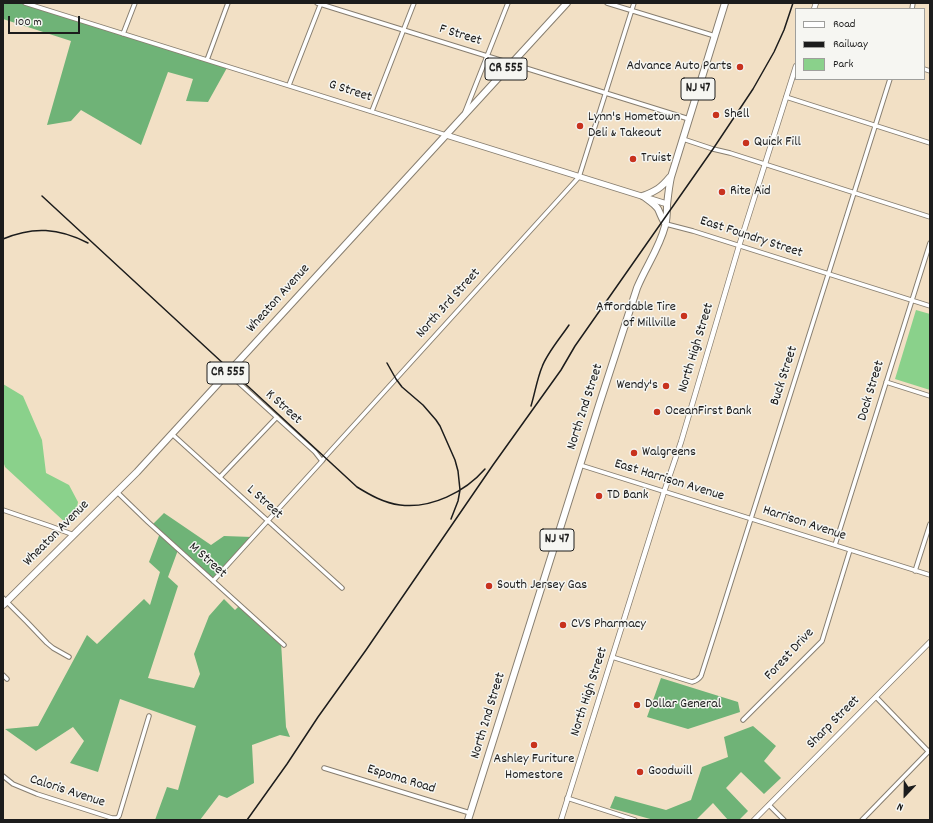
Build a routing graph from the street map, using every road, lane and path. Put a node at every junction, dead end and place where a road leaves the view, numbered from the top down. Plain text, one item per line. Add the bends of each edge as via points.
1 (25, 3) edge
2 (42, 3) edge
3 (135, 3) edge
4 (228, 3) edge
5 (319, 3) edge
6 (414, 3) edge
7 (508, 3) edge
8 (567, 3) edge
9 (607, 3) edge
10 (634, 3) edge
11 (725, 3) edge
12 (40, 8) junction
13 (632, 10) junction
14 (403, 30) junction
15 (123, 34) junction
16 (715, 36) junction
17 (487, 56) junction
18 (207, 60) junction
19 (511, 64) junction
20 (795, 69) edge
21 (890, 80) edge
22 (289, 85) junction
23 (606, 94) junction
24 (786, 97) junction
25 (372, 112) junction
26 (464, 114) junction
27 (689, 119) junction
28 (875, 126) junction
29 (446, 135) junction
30 (683, 139) junction
31 (930, 143) edge
32 (765, 164) junction
33 (672, 175) junction
34 (579, 177) junction
35 (854, 193) junction
36 (643, 196) junction
37 (667, 204) junction
38 (930, 217) edge
39 (666, 224) junction
40 (930, 243) edge
41 (739, 246) junction
42 (829, 274) junction
43 (912, 300) junction
44 (930, 306) edge
45 (228, 373) junction
46 (886, 382) junction
47 (930, 396) edge
48 (277, 417) junction
49 (172, 434) junction
50 (322, 462) junction
51 (580, 465) junction
52 (220, 478) junction
53 (117, 492) junction
54 (664, 492) junction
55 (3, 510) edge
56 (751, 518) junction
57 (268, 521) junction
58 (930, 524) edge
59 (74, 535) junction
60 (835, 545) junction
61 (850, 550) junction
62 (915, 571) junction
63 (930, 575) edge
64 (213, 581) junction
65 (342, 588) dead end
66 (4, 602) edge
67 (930, 642) edge
68 (284, 645) dead end
69 (69, 657) dead end
70 (612, 657) junction
71 (3, 675) edge
72 (7, 679) dead end
73 (876, 697) junction
74 (149, 716) dead end
75 (743, 720) dead end
76 (930, 752) edge
77 (324, 768) dead end
78 (3, 776) edge
79 (568, 798) junction
80 (769, 805) junction
81 (471, 813) junction
82 (468, 820) edge
83 (561, 820) edge
84 (636, 820) edge
85 (754, 820) edge
86 (784, 820) edge
87 (862, 820) edge

1 - 12 street, G Street
2 - 12 street
3 - 15 street
4 - 18 street
5 - 14 street, F Street
5 - 22 street
6 - 14 street
7 - 17 street
8 - 19 main road, Wheaton Avenue / CR 555
9 - 13 street
10 - 13 street, North 3rd Street
11 - 16 main road, North 2nd Street / NJ 47
12 - 15 street, G Street
13 - 16 street
13 - 23 street, North 3rd Street
14 - 17 street, F Street
14 - 25 street
15 - 18 street, G Street
16 - 27 main road, North 2nd Street / NJ 47
17 - 19 street, F Street
17 - 26 street
18 - 22 street, G Street
19 - 23 street, F Street
19 - 26 main road, Wheaton Avenue / CR 555
20 - 24 street, North High Street
21 - 28 street, Buck Street
22 - 25 street, G Street
23 - 27 street, F Street
23 - 34 street, North 3rd Street
24 - 28 street
24 - 32 street, North High Street
25 - 29 street, G Street
26 - 29 main road, Wheaton Avenue / CR 555
27 - 30 main road, North 2nd Street / NJ 47
28 - 31 street
28 - 35 street, Buck Street
29 - 34 main road, G Street
29 - 45 main road, Wheaton Avenue / CR 555
30 - 32 street
30 - 33 main road, North 2nd Street / NJ 47
32 - 35 street
32 - 41 street, North High Street
33 - 36 main road via 658,189
33 - 37 main road, North 2nd Street / NJ 47
34 - 36 main road, G Street
34 - 50 street, North 3rd Street
35 - 38 street
35 - 42 street, Buck Street
36 - 37 main road, G Street
36 - 39 main road via 658,209
37 - 39 main road, North 2nd Street / NJ 47
39 - 41 street, East Foundry Street
39 - 51 main road, North 2nd Street / NJ 47 via 657,249 637,288
40 - 43 street, Dock Street
41 - 42 street, East Foundry Street
41 - 54 street, North High Street
42 - 43 street, East Foundry Street
42 - 56 street, Buck Street
43 - 44 street, East Foundry Street
43 - 46 street, Dock Street
45 - 48 street, K Street
45 - 49 main road, Wheaton Avenue / CR 555
46 - 47 street
46 - 60 street, Dock Street
48 - 50 street, K Street via 315,452
48 - 52 street
49 - 52 street, L Street
49 - 53 main road, Wheaton Avenue / CR 555
50 - 57 street, North 3rd Street
51 - 54 street, East Harrison Avenue
51 - 81 main road, North 2nd Street / NJ 47
52 - 57 street, L Street
53 - 59 main road, Wheaton Avenue / CR 555
53 - 64 street, M Street
54 - 56 street, East Harrison Avenue
54 - 70 street, North High Street
55 - 59 street
56 - 60 street, Harrison Avenue
56 - 70 street, Buck Street via 699,678 692,682
57 - 64 street, North 3rd Street
57 - 65 street, L Street
58 - 62 street
59 - 66 main road, Wheaton Avenue / CR 555
60 - 61 street, Harrison Avenue
61 - 62 street, Harrison Avenue
61 - 75 street, Forest Drive via 822,641
62 - 63 street, Harrison Avenue
64 - 68 street, M Street
66 - 69 street via 28,622 47,643
67 - 73 street, Sharp Street
70 - 79 street, North High Street
71 - 72 street
73 - 76 street
73 - 80 street, Sharp Street
74 - 78 street, Caloris Avenue via 117,818 36,794 13,784
76 - 87 street
77 - 81 street, Espoma Road
79 - 83 street, North High Street
79 - 84 street
80 - 85 street, Sharp Street
80 - 86 street
81 - 82 main road, North 2nd Street / NJ 47

